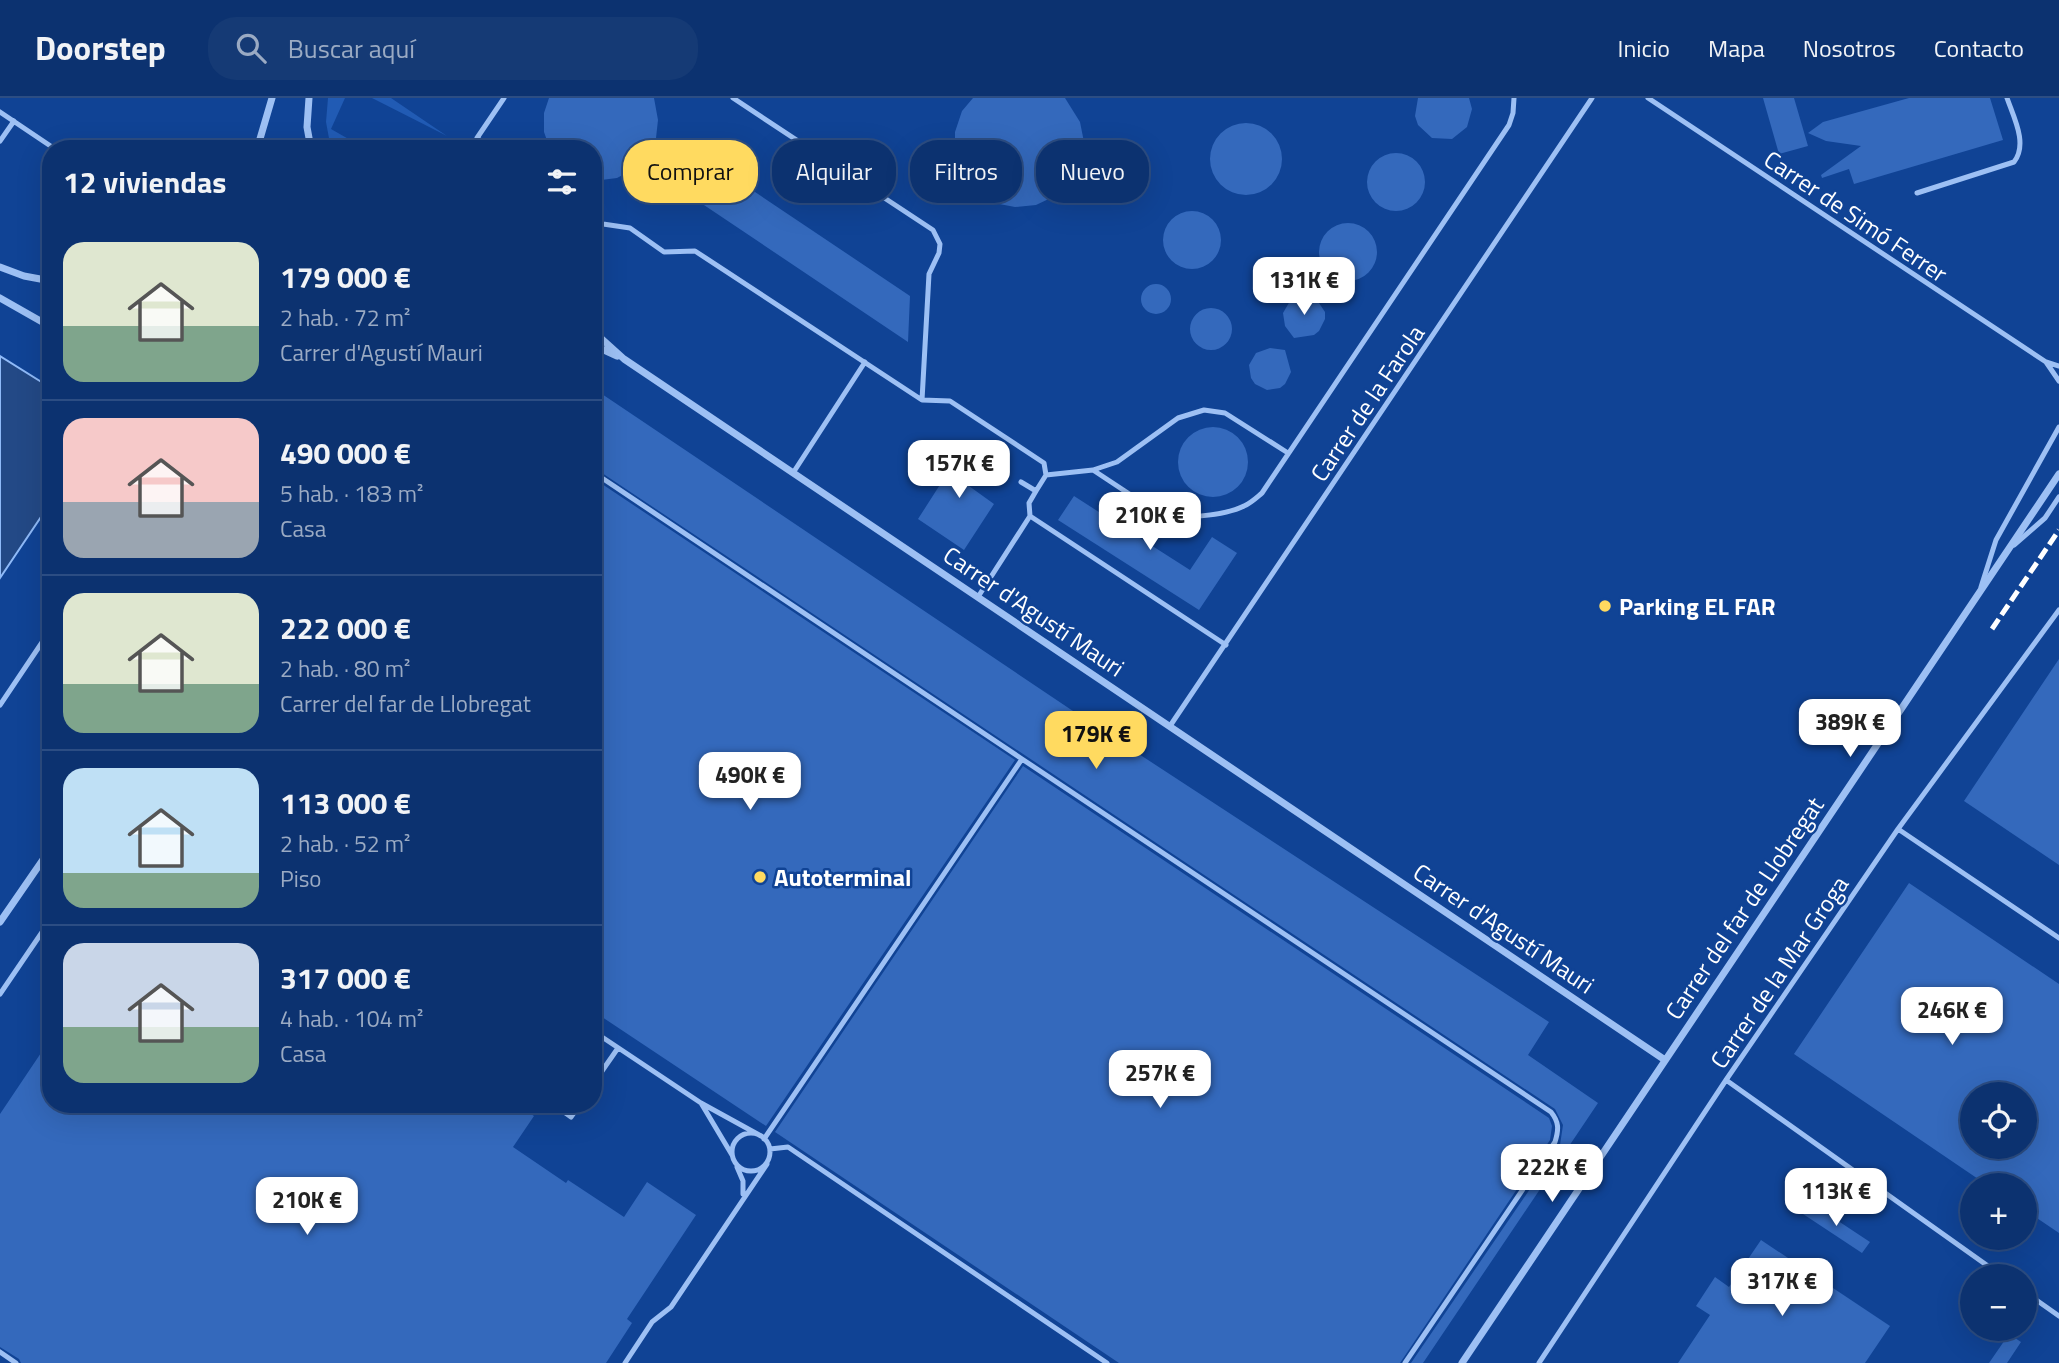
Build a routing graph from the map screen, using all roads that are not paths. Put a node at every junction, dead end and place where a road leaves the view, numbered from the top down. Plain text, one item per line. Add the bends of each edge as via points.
1 (272, 98) edge
2 (309, 98) edge
3 (504, 98) edge
4 (733, 98) edge
5 (1514, 98) edge
6 (1592, 98) edge
7 (1648, 98) edge
8 (2007, 98) edge
9 (0, 111) edge
10 (14, 121) junction
11 (42, 140) edge
12 (260, 140) edge
13 (309, 140) edge
14 (480, 140) edge
15 (0, 141) edge
16 (1917, 192) dead end
17 (602, 223) edge
18 (0, 267) edge
19 (42, 279) edge
20 (0, 298) edge
21 (42, 322) edge
22 (602, 339) edge
23 (602, 349) edge
24 (624, 359) junction
25 (865, 362) junction
26 (2046, 362) junction
27 (2059, 366) edge
28 (2059, 381) edge
29 (922, 400) junction
30 (2059, 427) edge
31 (1288, 453) junction
32 (1093, 470) junction
33 (793, 473) junction
34 (2059, 474) edge
35 (1046, 475) junction
36 (602, 478) edge
37 (1021, 482) dead end
38 (1036, 491) junction
39 (2059, 497) edge
40 (1030, 516) junction
41 (2007, 551) junction
42 (1980, 590) junction
43 (978, 597) junction
44 (2059, 610) edge
45 (42, 642) edge
46 (1226, 645) junction
47 (0, 705) edge
48 (1170, 726) junction
49 (1022, 760) junction
50 (1898, 830) junction
51 (42, 861) edge
52 (0, 922) edge
53 (42, 932) edge
54 (2059, 938) edge
55 (0, 994) edge
56 (602, 1037) edge
57 (618, 1048) junction
58 (1665, 1060) junction
59 (602, 1071) edge
60 (1726, 1080) junction
61 (701, 1103) junction
62 (763, 1137) junction
63 (770, 1149) junction
64 (733, 1159) junction
65 (766, 1164) junction
66 (741, 1201) junction
67 (1985, 1264) edge
68 (2037, 1300) edge
69 (2059, 1316) edge
70 (0, 1352) edge
71 (16, 1363) edge
72 (625, 1363) edge
73 (1107, 1363) edge
74 (1405, 1363) edge
75 (1462, 1363) edge
76 (1539, 1363) edge

1 - 12 street
2 - 13 street
3 - 14 lane via 477,138
4 - 29 lane via 937,236 939,253 929,274
5 - 31 lane via 1509,125
6 - 46 lane, Carrer de la Farola
7 - 26 lane, Carrer de Simó Ferrer
8 - 16 lane via 2021,141 2014,162
9 - 10 lane
10 - 11 lane
10 - 15 lane
17 - 25 lane via 630,229 664,252 695,251
18 - 19 street
20 - 21 street
22 - 24 street
23 - 24 street
24 - 33 street, Carrer d'Agustí Mauri
25 - 29 lane
25 - 33 lane
26 - 27 lane
26 - 28 lane
29 - 35 lane via 950,401 1044,463
30 - 42 lane via 1996,540
31 - 32 lane via 1225,413 1203,410 1178,418 1117,463
31 - 32 lane via 1262,492 1245,506 1180,518 1158,513
32 - 35 lane
33 - 43 street, Carrer d'Agustí Mauri
34 - 41 street, Carrer del far de Llobregat
35 - 38 lane
36 - 49 lane
37 - 38 lane
38 - 40 lane via 1029,503
39 - 41 lane via 2045,517
40 - 43 lane
40 - 46 lane
41 - 42 street, Carrer del far de Llobregat
42 - 58 street, Carrer del far de Llobregat
43 - 48 street, Carrer d'Agustí Mauri
44 - 50 lane, Carrer de la Mar Groga
45 - 47 lane
46 - 48 lane, Carrer de la Farola
48 - 58 street, Carrer d'Agustí Mauri
49 - 62 lane
49 - 74 lane via 1558,1121 1555,1142
50 - 54 lane
50 - 60 lane, Carrer de la Mar Groga
51 - 52 street
53 - 55 lane
56 - 57 lane
57 - 59 lane
57 - 61 lane
58 - 75 street, Carrer del far de Llobregat
60 - 67 lane
60 - 76 lane, Carrer de la Mar Groga
61 - 62 lane
61 - 64 lane
62 - 63 lane
62 - 64 lane via 750,1133 738,1138
63 - 65 lane
63 - 73 lane via 788,1147
64 - 65 lane via 750,1171
64 - 66 lane via 744,1187
65 - 66 lane
66 - 72 lane via 671,1307 653,1322
68 - 69 lane
70 - 71 lane

